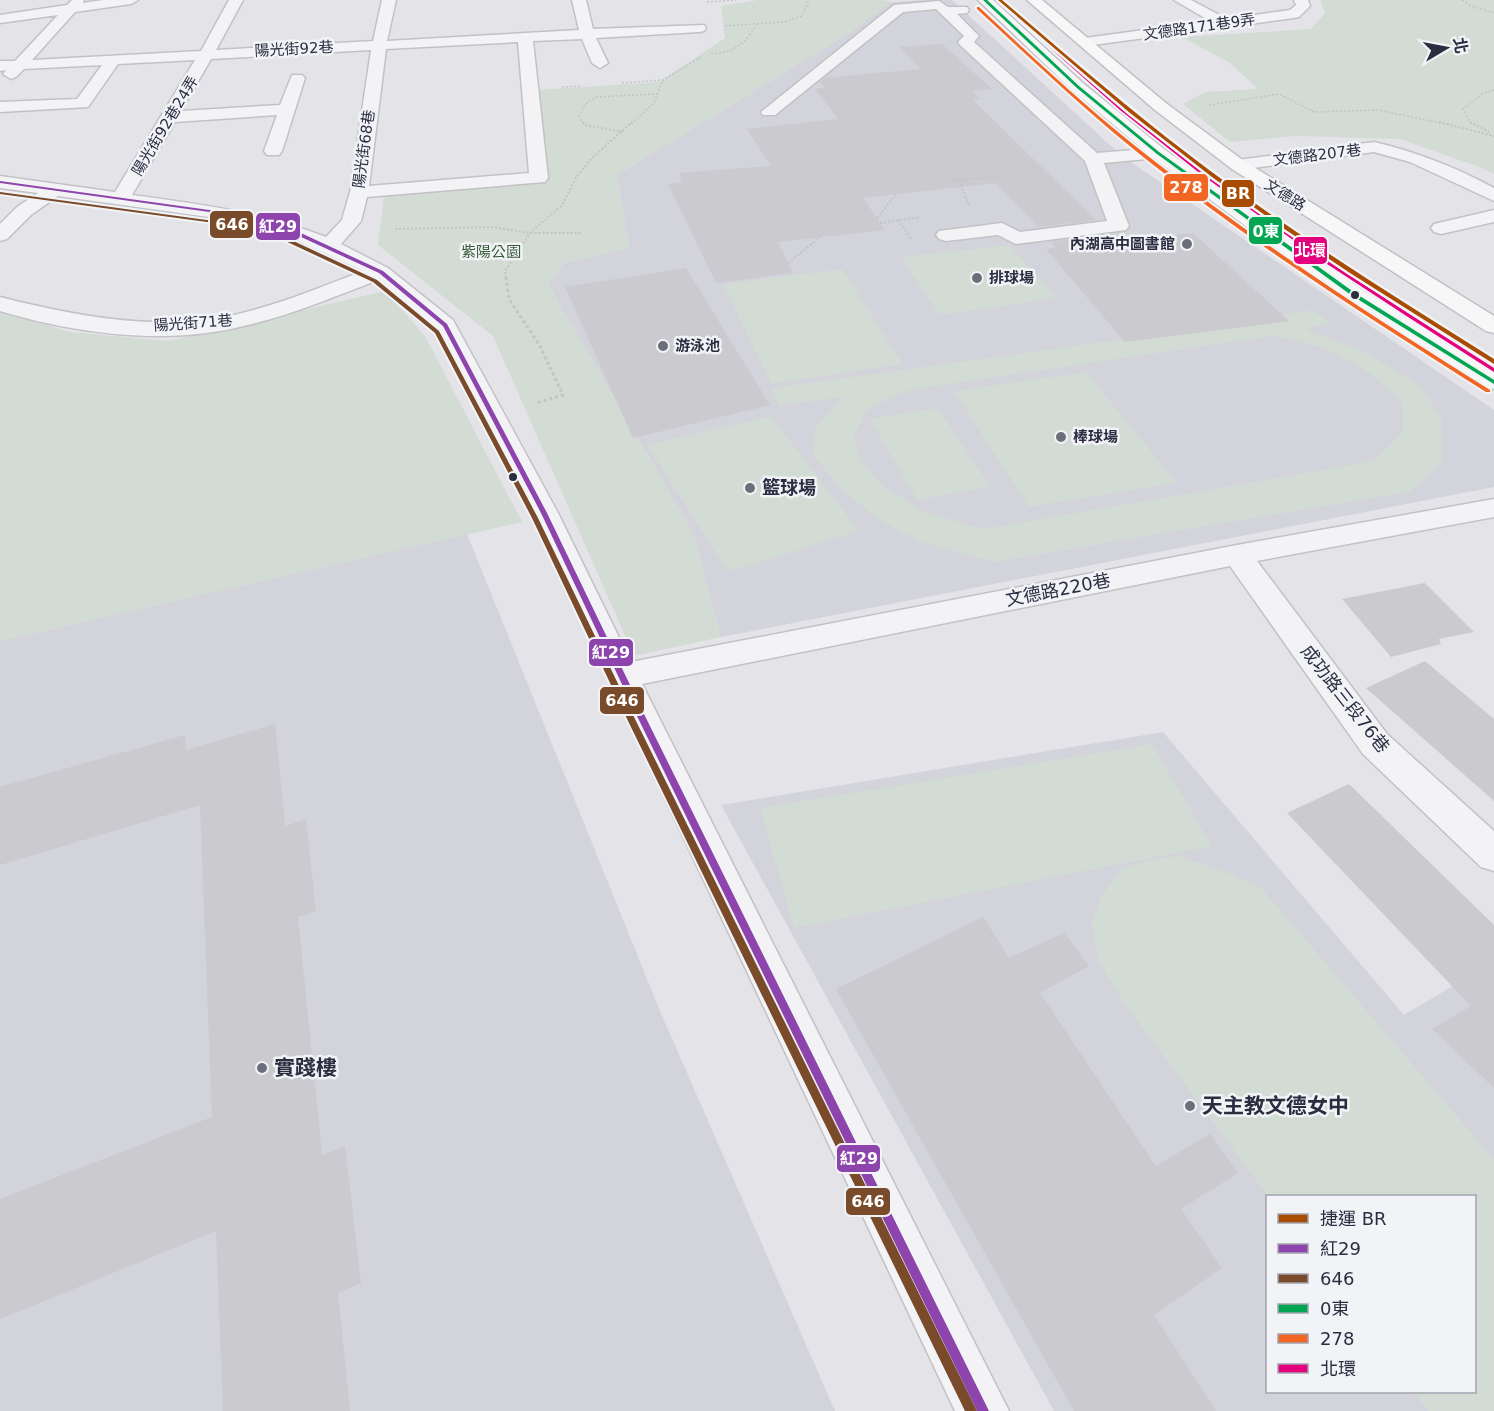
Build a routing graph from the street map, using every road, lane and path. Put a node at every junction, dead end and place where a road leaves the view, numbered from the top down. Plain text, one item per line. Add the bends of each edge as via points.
1 (131, 0) edge
2 (236, 0) edge
3 (389, 0) edge
4 (579, 0) edge
5 (809, 0) edge
6 (985, 0) edge
7 (1034, 0) edge
8 (1181, 0) edge
9 (1301, 0) edge
10 (1462, 0) edge
11 (76, 3) edge
12 (962, 10) dead end
13 (945, 11) junction
14 (2, 12) edge
15 (1494, 13) edge
16 (1224, 23) junction
17 (756, 24) junction
18 (699, 28) joint
19 (587, 34) junction
20 (525, 37) junction
21 (1085, 42) junction
22 (379, 45) junction
23 (207, 53) junction
24 (707, 54) dead end
25 (114, 59) junction
26 (600, 63) dead end
27 (19, 65) junction
28 (0, 66) edge
29 (297, 78) dead end
30 (663, 80) dead end
31 (0, 86) edge
32 (1494, 90) edge
33 (657, 94) junction
34 (1204, 106) dead end
35 (0, 107) edge
36 (287, 109) junction
37 (769, 112) dead end
38 (170, 117) junction
39 (623, 132) junction
40 (1494, 135) edge
41 (273, 151) dead end
42 (1158, 153) junction
43 (1093, 159) junction
44 (1238, 165) junction
45 (992, 177) dead end
46 (951, 181) dead end
47 (0, 182) edge
48 (54, 190) junction
49 (359, 192) junction
50 (896, 194) dead end
51 (1494, 195) edge
52 (121, 198) junction
53 (1494, 216) edge
54 (877, 218) dead end
55 (898, 220) dead end
56 (1441, 228) dead end
57 (395, 229) dead end
58 (530, 232) junction
59 (582, 232) dead end
60 (0, 235) edge
61 (946, 235) dead end
62 (820, 237) dead end
63 (912, 240) dead end
64 (329, 246) junction
65 (788, 263) dead end
66 (381, 272) junction
67 (0, 304) edge
68 (1494, 327) edge
69 (1494, 382) edge
70 (536, 403) dead end
71 (1494, 508) edge
72 (1237, 555) junction
73 (622, 676) junction
74 (1494, 855) edge
75 (982, 1411) edge

1 - 11 street
2 - 23 street, 陽光街92巷24弄
3 - 22 street, 陽光街68巷
4 - 19 street
5 - 17 path via 802,16
6 - 42 main road via 1078,87
7 - 21 main road, 文德路
8 - 16 street
9 - 16 street, 文德路171巷9弄 via 1303,6 1294,14
10 - 15 path
11 - 14 street
11 - 27 street
12 - 13 street
13 - 37 street via 939,5 898,8
13 - 43 street via 972,36 965,42
16 - 21 street, 文德路171巷9弄
17 - 18 path
17 - 24 path via 748,40 732,52
18 - 19 street, 陽光街92巷
19 - 20 street, 陽光街92巷
19 - 26 street
20 - 22 street, 陽光街92巷
20 - 49 street via 540,178
21 - 44 main road, 文德路 via 1161,107
22 - 23 street, 陽光街92巷
22 - 49 street, 陽光街68巷
23 - 25 street, 陽光街92巷
23 - 38 street, 陽光街92巷24弄
25 - 27 street, 陽光街92巷
25 - 35 street via 82,104
27 - 28 street, 陽光街92巷
27 - 31 street
29 - 36 street
30 - 33 path
32 - 40 path via 1463,109 1472,125
33 - 39 path via 654,103
33 - 39 path via 597,97 585,104 579,116 585,125
34 - 40 path via 1279,94 1314,112 1378,110
36 - 38 street
36 - 41 street
38 - 52 street, 陽光街92巷24弄
39 - 58 path via 592,158 562,205
42 - 43 street
42 - 69 main road via 1353,294
43 - 61 street via 1119,226 1016,238 1002,229
44 - 51 street, 文德路207巷 via 1374,147 1416,158
44 - 68 main road, 文德路
45 - 46 path
47 - 48 street
48 - 52 street
48 - 60 street via 24,211
49 - 64 street, 陽光街68巷 via 351,221
50 - 54 path
52 - 64 street via 231,214 288,229
53 - 56 street
55 - 63 path
57 - 58 path via 492,227
58 - 59 path
58 - 70 path via 505,271 509,299 540,346 563,395
62 - 65 path
64 - 66 street
66 - 67 street, 陽光街71巷 via 232,322 174,328 79,323
66 - 73 street via 444,325 544,513
71 - 72 street, 文德路220巷
72 - 73 street, 文德路220巷
72 - 74 street, 成功路三段76巷 via 1375,744
73 - 75 street

